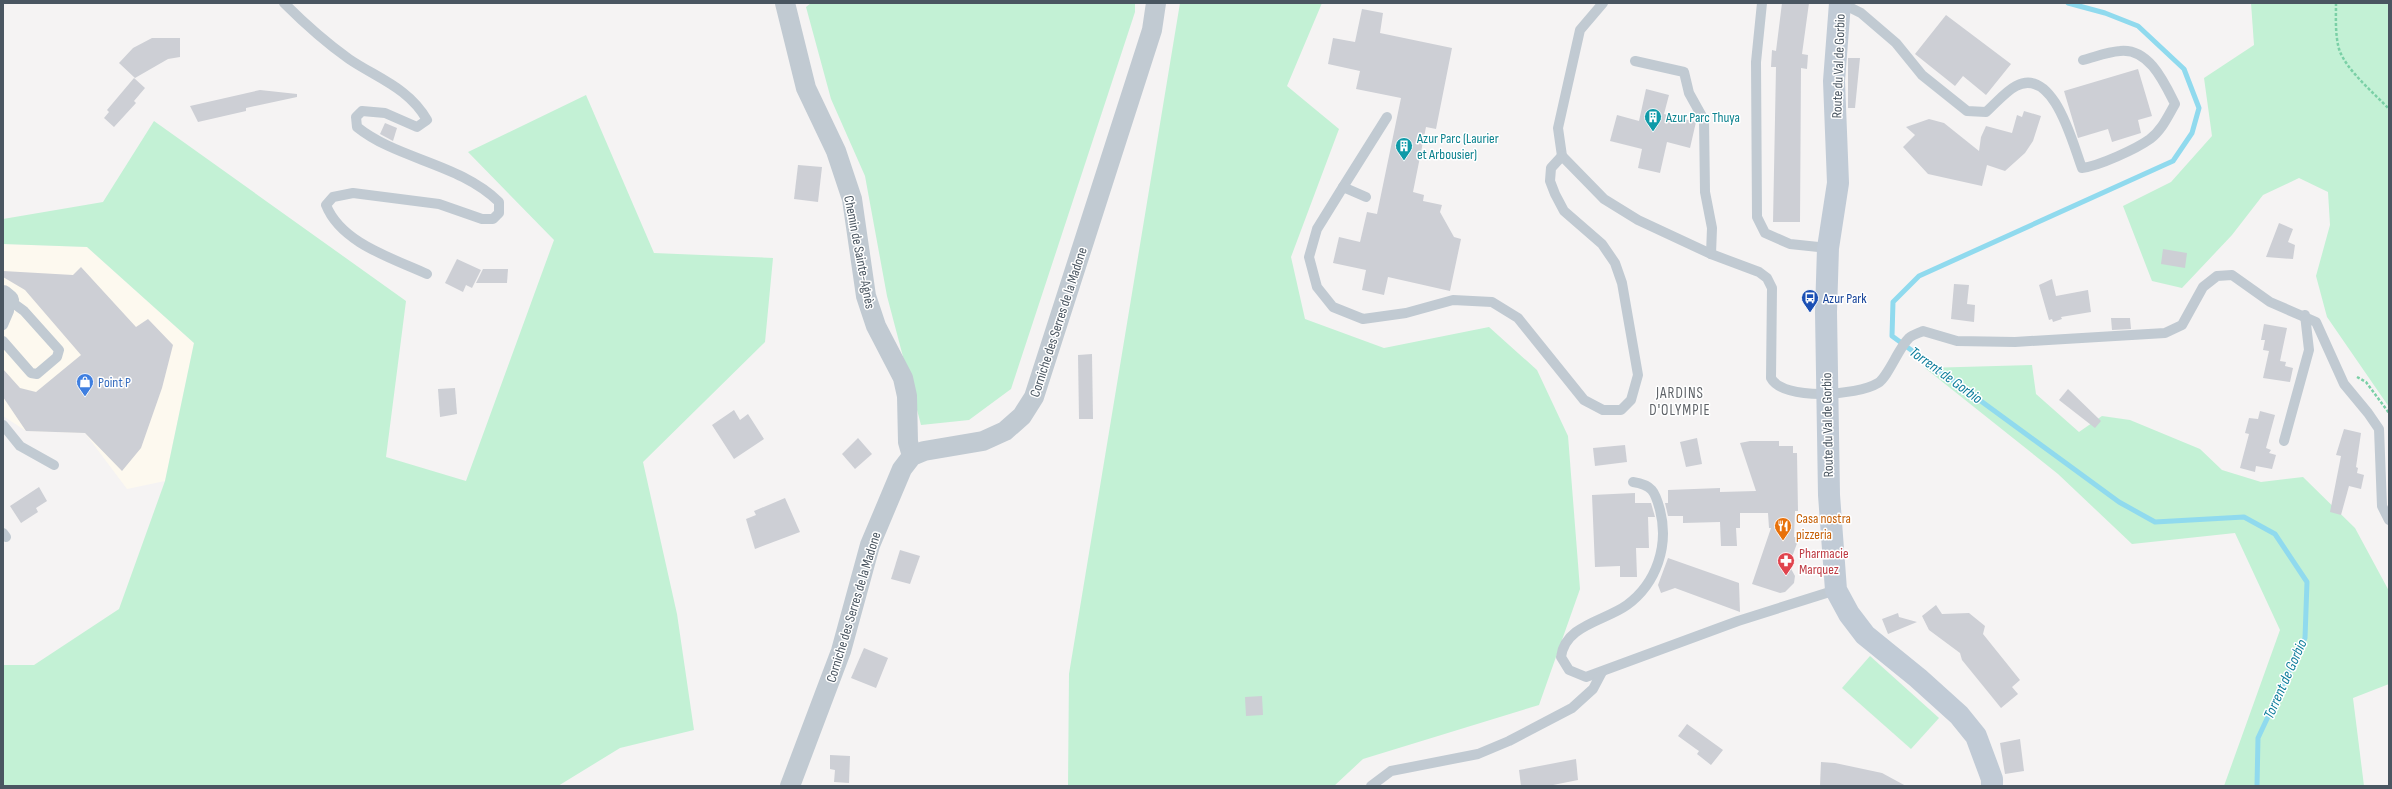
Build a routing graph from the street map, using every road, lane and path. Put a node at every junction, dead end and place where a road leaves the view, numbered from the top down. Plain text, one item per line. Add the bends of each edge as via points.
1 (284, 3) edge
2 (785, 3) edge
3 (1156, 3) edge
4 (1603, 3) edge
5 (1762, 3) edge
6 (1841, 3) edge
7 (2336, 3) edge
8 (2083, 60) dead end
9 (1635, 61) dead end
10 (2389, 109) edge
11 (1387, 117) dead end
12 (1562, 156) junction
13 (1343, 187) junction
14 (1366, 196) dead end
15 (1828, 248) junction
16 (1711, 254) junction
17 (427, 274) dead end
18 (6, 297) edge
19 (2306, 315) junction
20 (3, 325) edge
21 (3, 341) edge
22 (1826, 394) junction
23 (3, 425) edge
24 (2284, 441) dead end
25 (912, 456) junction
26 (54, 465) dead end
27 (1633, 482) dead end
28 (2389, 520) edge
29 (1836, 590) junction
30 (1602, 672) junction
31 (790, 786) edge
32 (1371, 786) edge
33 (1992, 786) edge

1 - 17 lane via 317,36 351,60 390,81 421,109 427,120 417,127 385,113 362,111 356,118 357,127 372,139 463,177 499,202 499,213 493,219 482,219 439,204 353,193 333,197 326,205 331,216 344,231 378,252
2 - 25 street, Chemin de Sainte-Agnès via 806,88 836,151 852,199 866,296 876,326 903,378 907,396 908,442
3 - 25 street, Corniche des Serres de la Madone via 1152,30 1034,397 1022,416 1005,431 983,441 924,451
4 - 12 lane via 1580,30 1558,128
5 - 15 lane via 1756,62 1757,217 1765,233 1790,244
6 - 8 lane via 1861,13 1896,43 1922,75 1967,111 1986,112 2017,85 2031,83 2044,89 2058,102 2082,168 2095,166 2150,138 2165,123 2175,104 2162,77 2144,57 2121,51
6 - 15 street, Route du Val de Gorbio via 1834,81 1838,183
7 - 10 path via 2336,30 2339,49 2345,61
9 - 16 lane via 1684,72 1689,94 1704,120 1705,192 1712,228
11 - 13 lane
12 - 13 lane via 1551,168 1550,180 1555,194 1564,211 1602,244 1615,263 1622,283 1638,375 1631,400 1621,410 1603,410 1584,400 1518,318 1492,302 1453,300 1406,314 1363,319 1333,307 1317,287 1309,257 1317,229
12 - 16 lane via 1604,199 1638,220
13 - 14 lane
15 - 22 street, Route du Val de Gorbio
16 - 22 lane via 1759,272 1767,278 1772,288 1771,378 1774,384 1782,389
18 - 20 lane via 9,311
18 - 21 lane via 24,311 59,350 57,357 37,374 31,373
19 - 22 lane via 2270,302 2232,275 2217,276 2203,287 2182,325 2165,333 2015,342 1957,341 1923,331 1909,338 1879,383 1848,392
19 - 24 lane via 2309,350
19 - 28 lane via 2316,322 2344,384 2379,429 2382,506
22 - 29 street, Route du Val de Gorbio via 1829,495
23 - 26 lane via 20,446
25 - 31 street, Corniche des Serres de la Madone via 902,469 870,545 841,651
27 - 30 lane via 1646,484 1653,490 1659,505 1663,522 1660,562 1642,591 1627,604 1584,626 1562,646 1561,656 1569,670 1586,678
29 - 30 lane via 1738,621
29 - 33 street, Route du Val de Gorbio via 1849,614 1865,635 1959,715 1976,736 1992,779
30 - 32 lane via 1593,689 1572,708 1509,741 1478,754 1391,771

